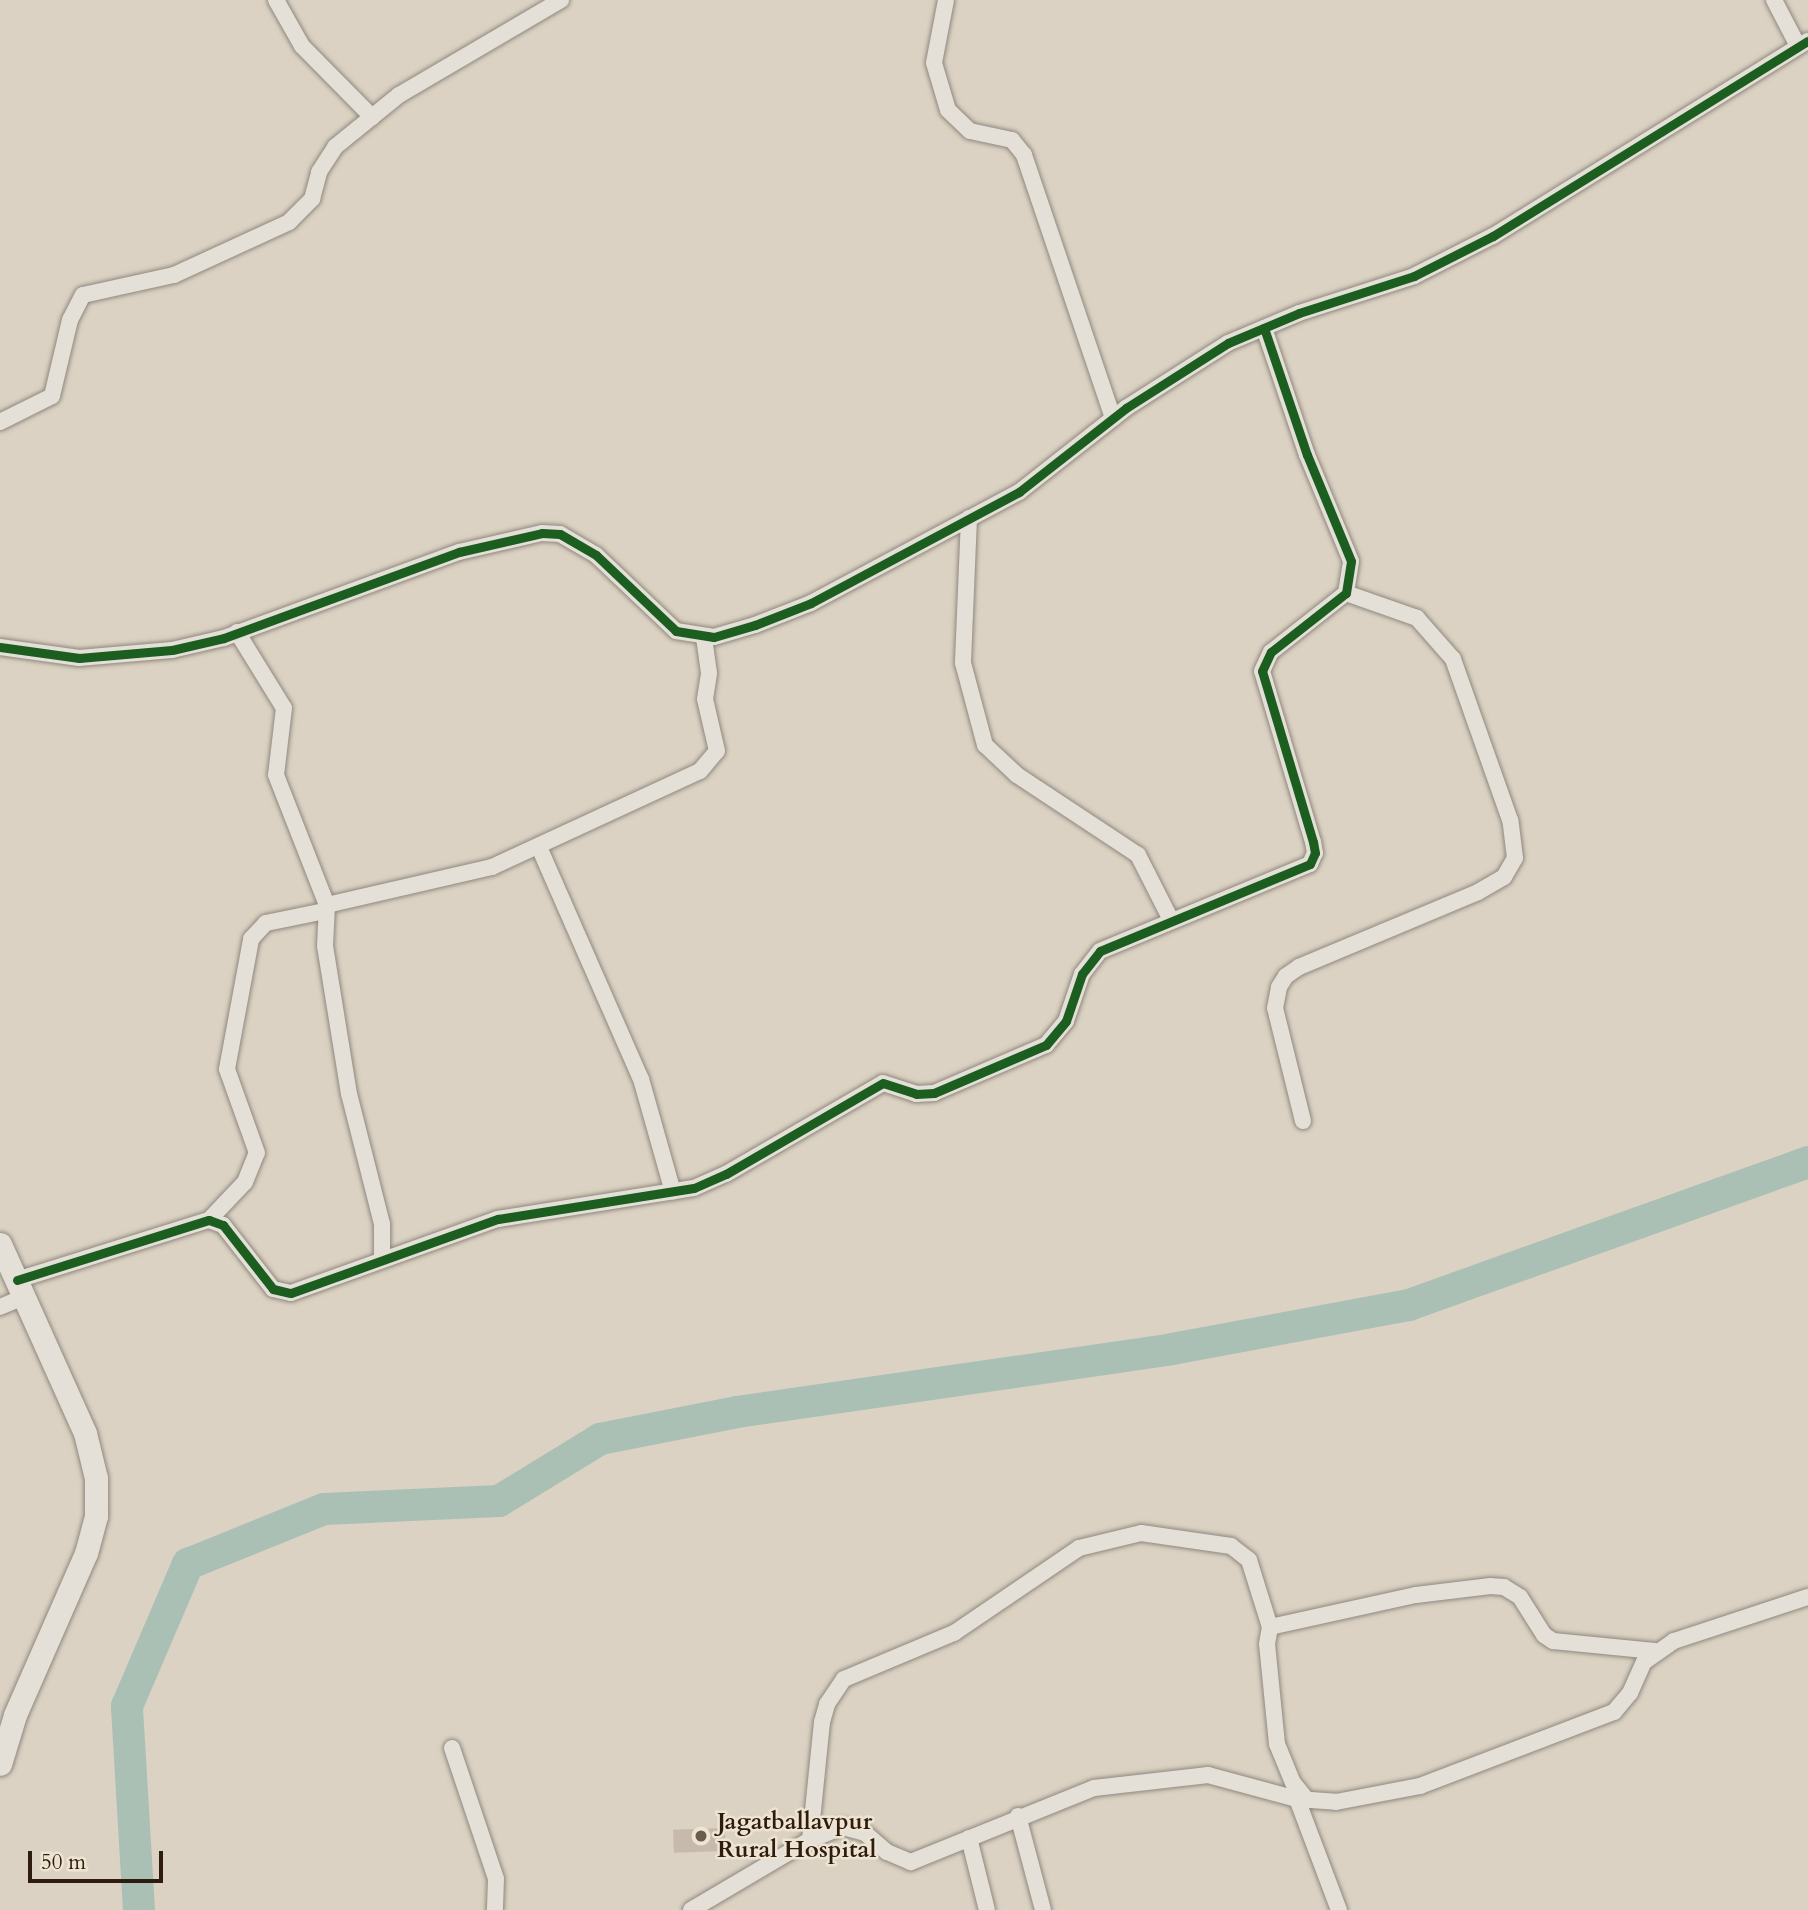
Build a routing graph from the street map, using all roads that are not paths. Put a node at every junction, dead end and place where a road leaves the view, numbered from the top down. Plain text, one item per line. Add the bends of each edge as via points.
1 (276, 0) edge
2 (561, 0) edge
3 (946, 0) edge
4 (1774, 0) edge
5 (1803, 43) edge
6 (372, 117) junction
7 (1264, 328) junction
8 (1113, 418) junction
9 (0, 422) edge
10 (969, 518) junction
11 (1346, 593) junction
12 (237, 632) junction
13 (704, 638) junction
14 (0, 647) edge
15 (539, 847) junction
16 (326, 908) junction
17 (1171, 920) junction
18 (1303, 1121) dead end
19 (673, 1192) junction
20 (209, 1220) junction
21 (1, 1247) edge
22 (382, 1259) junction
23 (20, 1289) junction
24 (0, 1307) edge
25 (1808, 1597) edge
26 (1270, 1627) junction
27 (1655, 1651) junction
28 (8, 1716) edge
29 (452, 1748) dead end
30 (0, 1764) edge
31 (1302, 1799) junction
32 (1018, 1816) junction
33 (969, 1838) junction
34 (810, 1840) junction
35 (495, 1910) edge
36 (691, 1910) edge
37 (987, 1910) edge
38 (1043, 1910) edge
39 (1339, 1910) edge

1 - 6 street via 302,46
2 - 6 street via 411,88
3 - 8 street via 934,63 948,110 970,131 1012,140 1024,155
4 - 5 street
5 - 7 street via 1468,249 1414,276
6 - 9 street via 330,153 312,199 289,222 174,275 83,295 70,320 51,396
7 - 8 street via 1228,343
7 - 11 street via 1307,455 1351,561
8 - 10 street via 1019,492
10 - 13 street via 811,603
10 - 17 street via 963,663 985,746 1017,775 1138,855
11 - 17 street via 1271,652 1262,671 1313,842 1310,864
11 - 18 street via 1417,618 1453,659 1510,820 1515,858 1503,877 1478,892 1286,976 1275,1008
12 - 13 street via 459,552 542,533 560,534 596,555 676,631
12 - 14 street via 172,650 100,657
12 - 16 street via 284,708 276,775
13 - 15 street via 709,673 705,699 718,747 715,758 700,771
15 - 16 street via 492,867
15 - 19 street via 641,1079
16 - 20 street via 266,923 251,939 227,1069 257,1153 244,1182
16 - 22 street via 326,946 349,1094 380,1216
17 - 19 street via 1100,951 1082,974 1066,1021 1046,1045 934,1093 916,1094 883,1083 726,1174
19 - 22 street via 520,1213
20 - 22 street via 223,1225 273,1289 284,1293 300,1292
20 - 23 street
21 - 23 main road
23 - 24 street
23 - 28 main road via 85,1433 96,1478 96,1516 86,1553
25 - 27 street
26 - 27 street via 1416,1595 1490,1586 1504,1587 1520,1597 1544,1635 1553,1641
26 - 31 street via 1267,1644 1277,1744
26 - 34 street via 1249,1560 1231,1546 1141,1533 1079,1548 954,1633 844,1679 827,1704 822,1722
27 - 31 street via 1614,1712 1579,1728 1420,1786 1360,1801
28 - 30 main road
29 - 35 street via 496,1880
31 - 32 street via 1208,1775 1094,1788
31 - 39 street
32 - 33 street
32 - 38 street
33 - 34 street via 911,1862 851,1828
33 - 37 street
34 - 36 street

